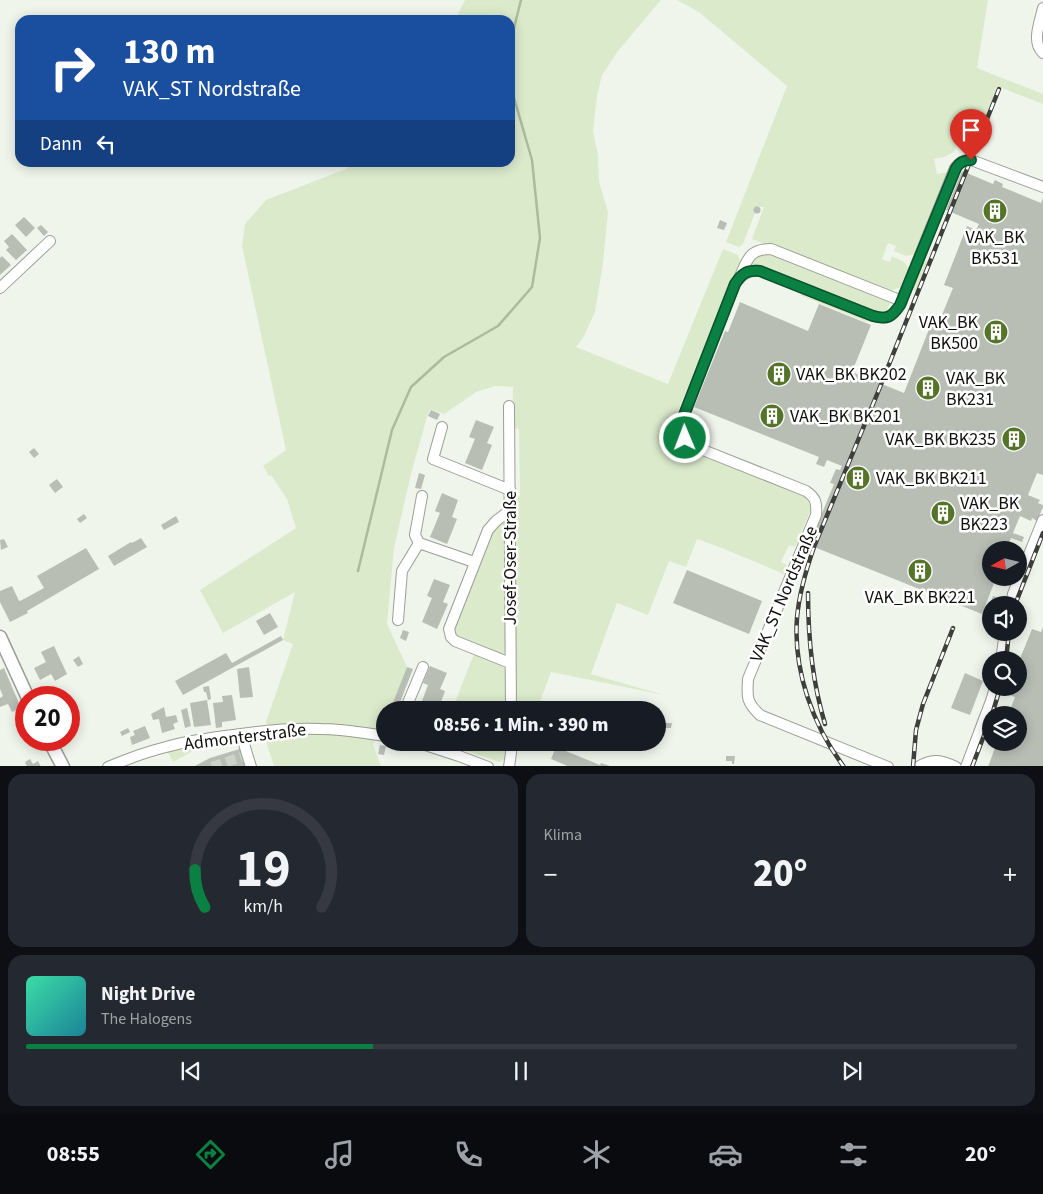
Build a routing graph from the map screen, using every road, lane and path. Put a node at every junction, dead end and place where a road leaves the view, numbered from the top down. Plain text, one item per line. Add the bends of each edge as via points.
1 (1043, 8) edge
2 (1043, 53) edge
3 (1043, 187) edge
4 (50, 241) dead end
5 (740, 277) junction
6 (0, 288) edge
7 (902, 301) junction
8 (508, 406) dead end
9 (442, 428) dead end
10 (510, 490) junction
11 (422, 496) dead end
12 (509, 511) junction
13 (1043, 520) edge
14 (419, 543) junction
15 (474, 562) junction
16 (1013, 596) edge
17 (398, 620) dead end
18 (0, 637) edge
19 (510, 663) junction
20 (422, 666) dead end
21 (22, 686) edge
22 (993, 696) edge
23 (408, 701) edge
24 (511, 701) edge
25 (241, 734) junction
26 (376, 735) edge
27 (55, 751) edge
28 (444, 751) edge
29 (511, 751) edge
30 (460, 756) junction
31 (63, 766) edge
32 (108, 766) edge
33 (251, 766) edge
34 (456, 766) edge
35 (488, 766) edge
36 (509, 766) edge
37 (888, 766) edge
38 (918, 766) edge
39 (956, 766) edge
40 (966, 766) edge

1 - 2 street via 1036,40
3 - 7 street via 971,160 959,163
4 - 6 street
5 - 7 street via 752,270 760,271 882,318 895,313
5 - 7 street via 754,252 771,250
5 - 37 street, VAK_ST Nordstraße via 684,415 682,428 685,438 693,446 806,491 817,505 816,515 748,679 751,707 760,715
8 - 10 street, Josef-Oser-Straße
9 - 10 street via 433,459
10 - 12 street, Josef-Oser-Straße
11 - 14 street via 415,536
12 - 15 street via 491,525
12 - 19 street, Josef-Oser-Straße
13 - 16 street
14 - 15 street
14 - 17 street via 402,571
15 - 19 street via 449,633 455,641
18 - 21 main road
19 - 24 street, Josef-Oser-Straße
20 - 23 street
22 - 40 street
25 - 26 street, Admonterstraße via 291,728
25 - 32 street, Admonterstraße via 166,746
25 - 33 street
27 - 31 main road
28 - 30 street
29 - 36 street
30 - 34 street
30 - 35 street
38 - 39 street via 934,760

